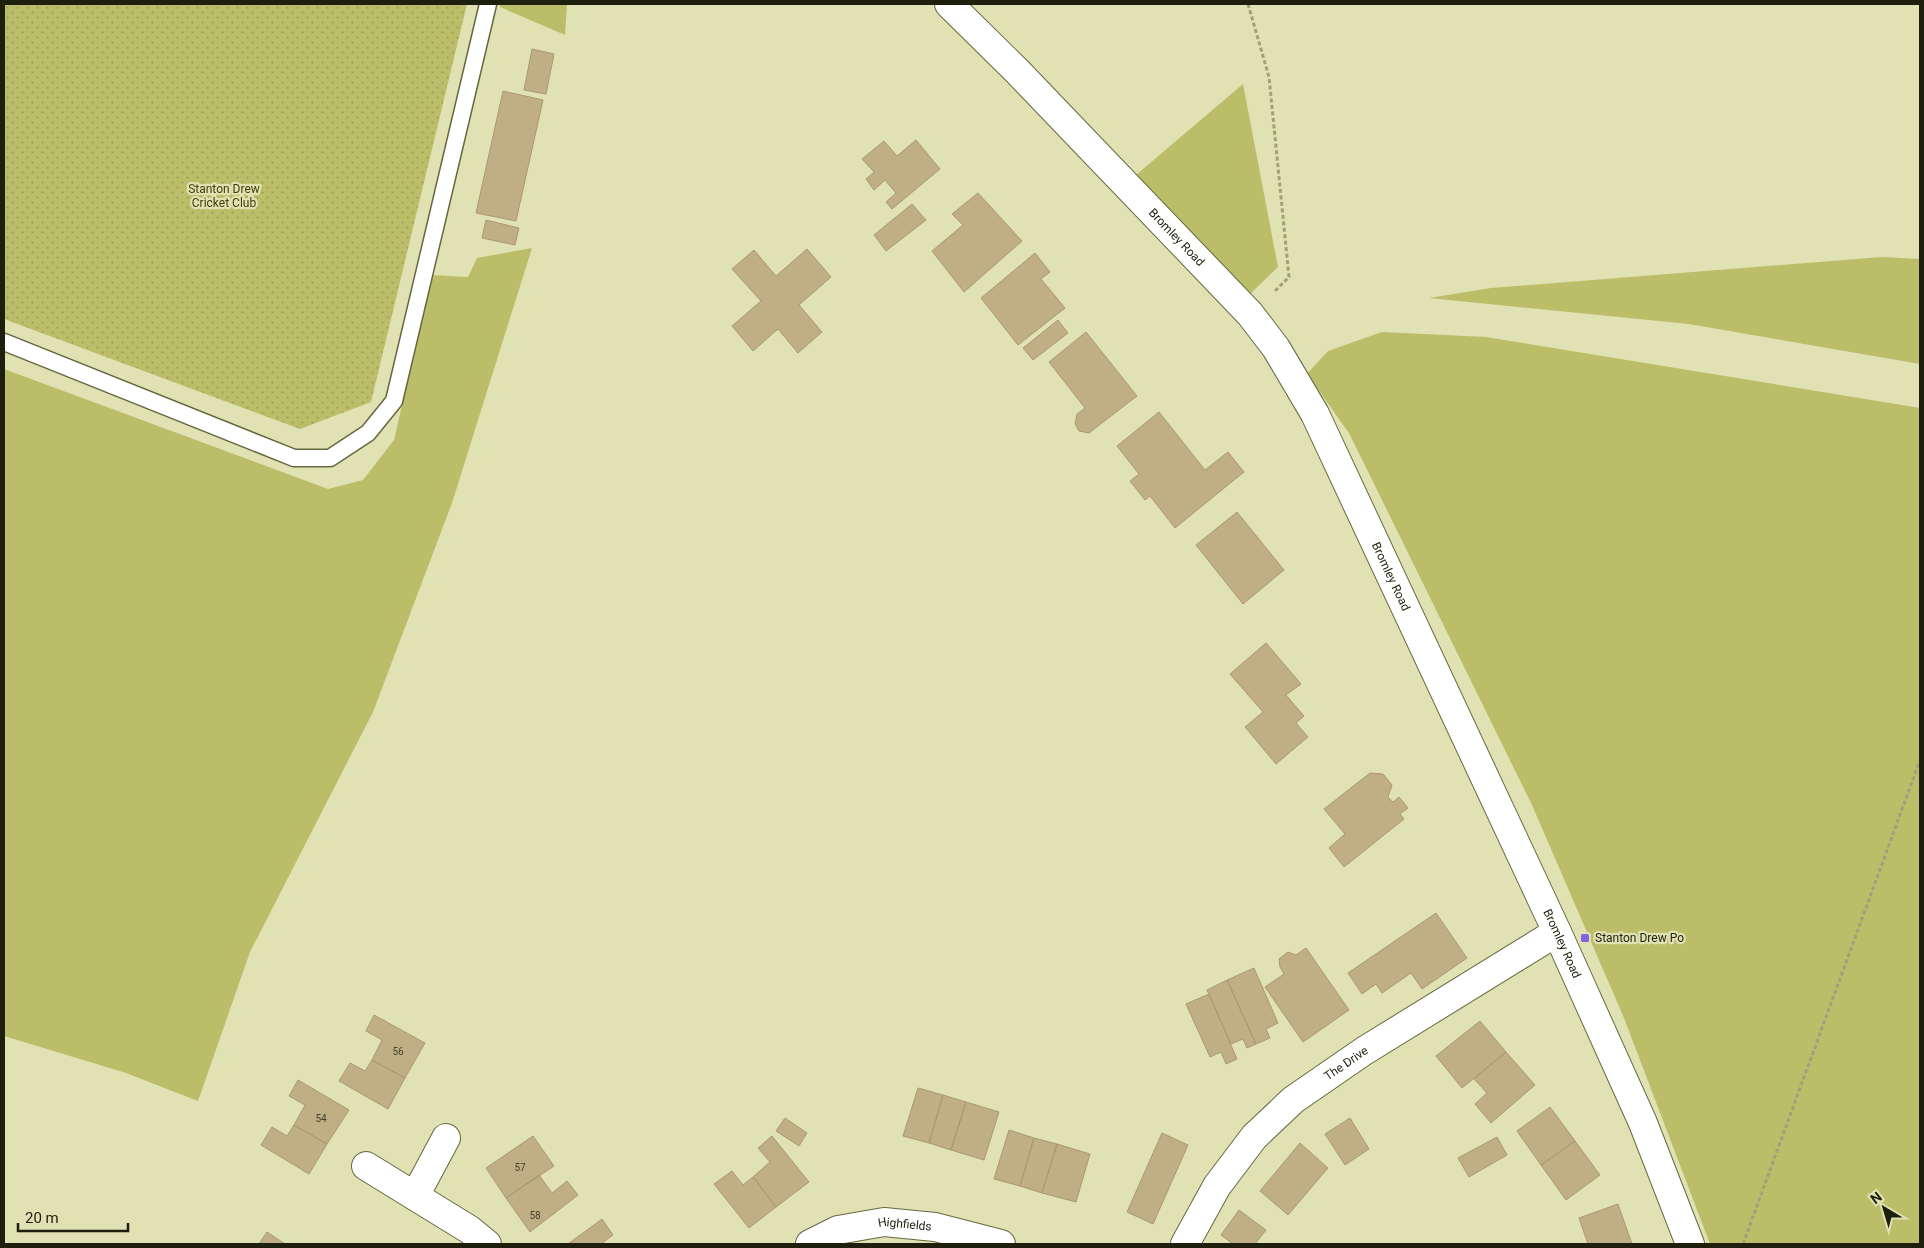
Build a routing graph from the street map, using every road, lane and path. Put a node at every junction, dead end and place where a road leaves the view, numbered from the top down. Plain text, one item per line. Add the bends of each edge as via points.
1 (488, 4) edge
2 (949, 4) edge
3 (1248, 4) edge
4 (1250, 314) junction
5 (4, 342) edge
6 (1920, 760) edge
7 (1557, 932) junction
8 (446, 1138) dead end
9 (366, 1166) dead end
10 (415, 1196) junction
11 (487, 1244) edge
12 (810, 1244) edge
13 (1000, 1244) edge
14 (1185, 1244) edge
15 (1690, 1244) edge
16 (1743, 1244) edge

1 - 5 lane via 394,401 368,433 330,458 294,458
2 - 4 street, Bromley Road
3 - 4 path via 1269,77 1290,277
4 - 7 street, Bromley Road via 1276,348 1315,414
6 - 16 path
7 - 14 street, The Drive via 1364,1051 1293,1100 1254,1136 1217,1186
7 - 15 street, Bromley Road via 1643,1123
8 - 10 street
9 - 10 street
10 - 11 street
12 - 13 street, Highfields via 838,1230 884,1222 935,1228

